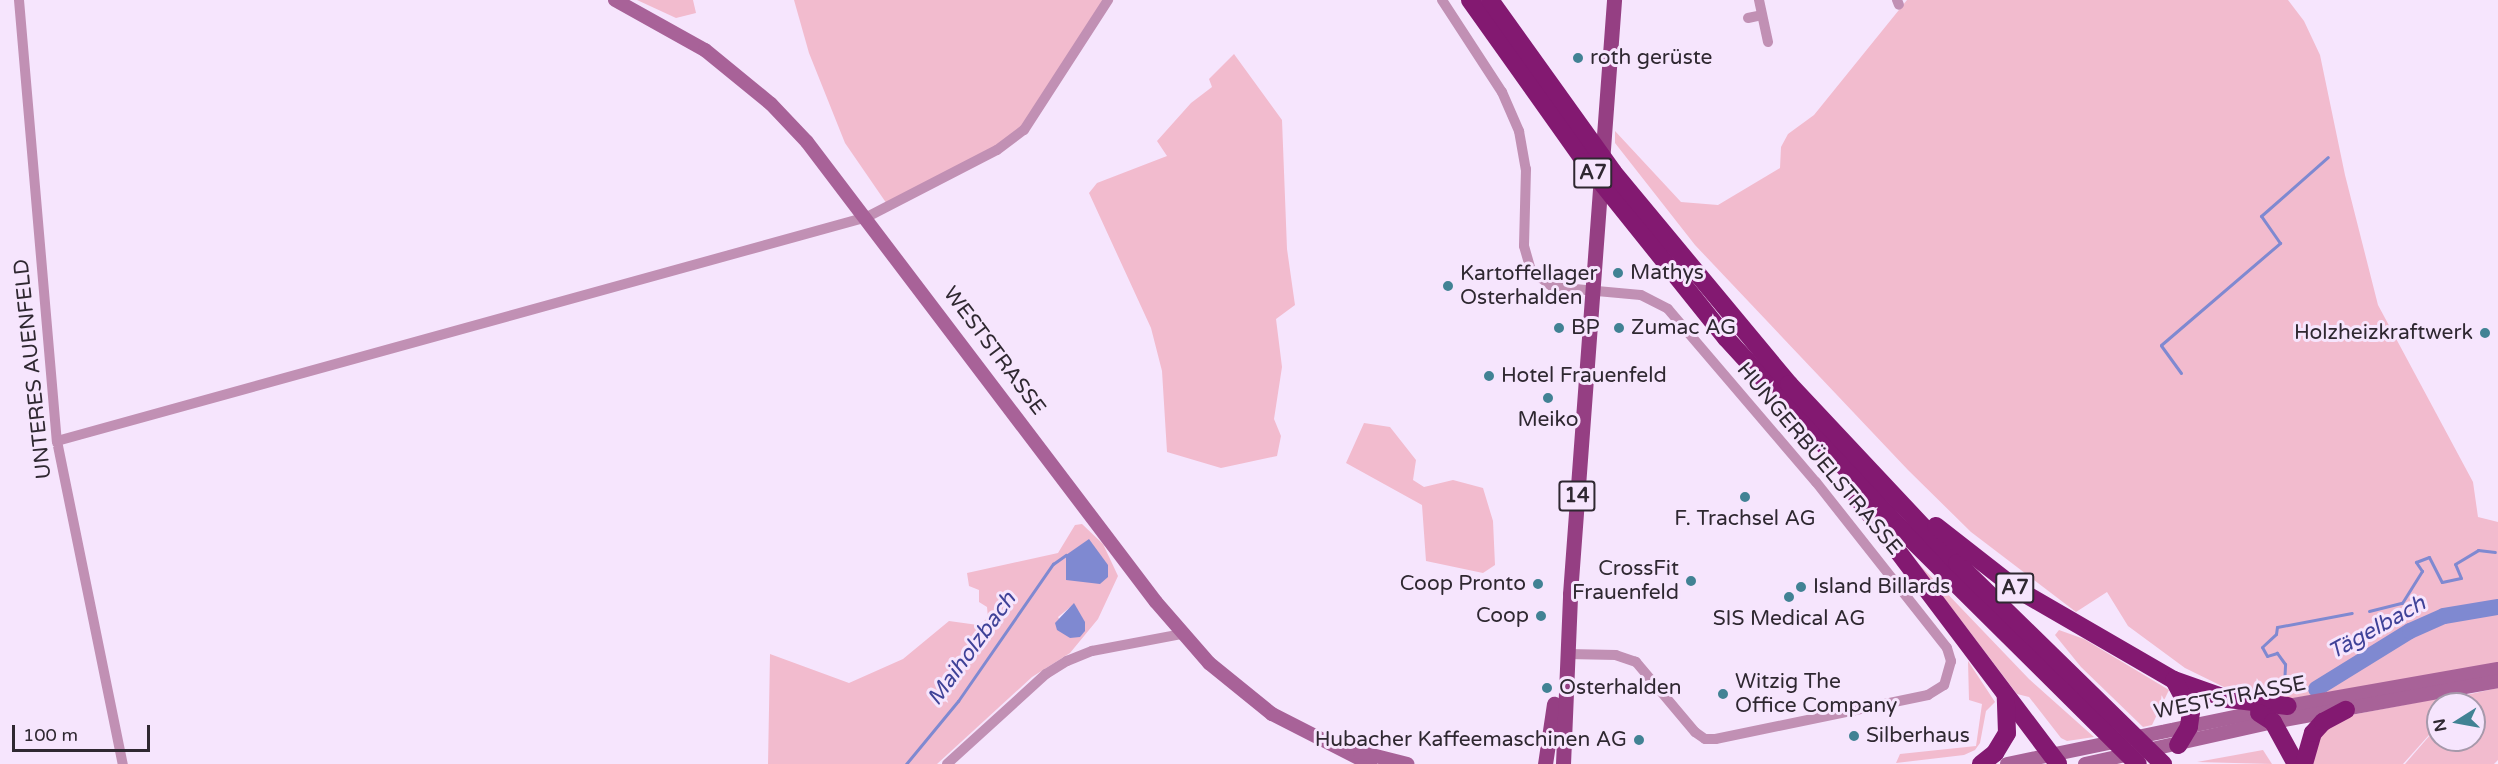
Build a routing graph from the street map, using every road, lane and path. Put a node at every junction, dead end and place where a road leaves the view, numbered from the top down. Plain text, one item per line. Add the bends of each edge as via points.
1 (19, 0) edge
2 (615, 0) edge
3 (1108, 0) edge
4 (1442, 0) edge
5 (1470, 0) edge
6 (1490, 0) edge
7 (1614, 0) edge
8 (1759, 0) edge
9 (1762, 15) junction
10 (1748, 18) dead end
11 (1768, 42) dead end
12 (867, 217) junction
13 (1593, 292) junction
14 (1802, 424) junction
15 (57, 441) junction
16 (1871, 474) junction
17 (1570, 594) junction
18 (1182, 634) junction
19 (1568, 654) junction
20 (2498, 669) edge
21 (2174, 680) junction
22 (2498, 681) edge
23 (2006, 694) junction
24 (2288, 706) junction
25 (2346, 710) junction
26 (2266, 718) junction
27 (2189, 727) junction
28 (1325, 742) junction
29 (2178, 745) junction
30 (2061, 758) edge
31 (2161, 763) edge
32 (123, 764) edge
33 (947, 764) edge
34 (1370, 764) edge
35 (1407, 764) edge
36 (1545, 764) edge
37 (1563, 764) edge
38 (1981, 764) edge
39 (2007, 764) edge
40 (2085, 764) edge
41 (2138, 764) edge
42 (2296, 764) edge
43 (2304, 764) edge

1 - 15 street, UNTERES AUENFELD
2 - 12 main road, WESTSTRASSE via 689,40 750,85 807,142
3 - 12 street via 1024,130 997,150
4 - 13 street via 1502,92 1520,131 1526,169 1523,235 1528,264 1552,287
5 - 14 highway, A7 via 1622,211
6 - 16 highway, A7 via 1581,129 1670,244
7 - 13 main road, 14
8 - 9 street
9 - 10 street
9 - 11 street
12 - 15 street
12 - 18 main road, WESTSTRASSE
13 - 17 main road, 14
13 - 19 street, HUNGERBÜELSTRASSE via 1641,295 1668,309 1816,482 1934,631 1947,648 1951,672 1944,685 1928,695 1705,739 1636,662 1616,655
14 - 23 highway, A7
14 - 41 highway, A7 via 1945,574
15 - 32 street, UNTERES AUENFELD
16 - 21 highway, A7 via 2015,588
16 - 31 highway, A7
17 - 19 main road, 14
17 - 36 main road, 14
18 - 28 main road, WESTSTRASSE via 1253,701
18 - 33 street via 1092,651 1067,661 1046,674
19 - 37 main road, 14
20 - 24 main road, WESTSTRASSE
21 - 24 highway, A7 via 2228,699
21 - 27 highway, A7 via 2191,708
22 - 25 main road, WESTSTRASSE
23 - 30 highway, A7
23 - 38 highway via 2007,734 1995,753
24 - 26 main road, WESTSTRASSE
25 - 26 main road, WESTSTRASSE
25 - 43 highway via 2323,722 2313,733
26 - 27 main road, WESTSTRASSE
26 - 29 main road, WESTSTRASSE
26 - 42 highway
27 - 29 highway
27 - 30 main road, WESTSTRASSE
28 - 34 main road, WESTSTRASSE
28 - 35 main road, WESTSTRASSE
29 - 40 main road, WESTSTRASSE
30 - 39 main road, WESTSTRASSE

